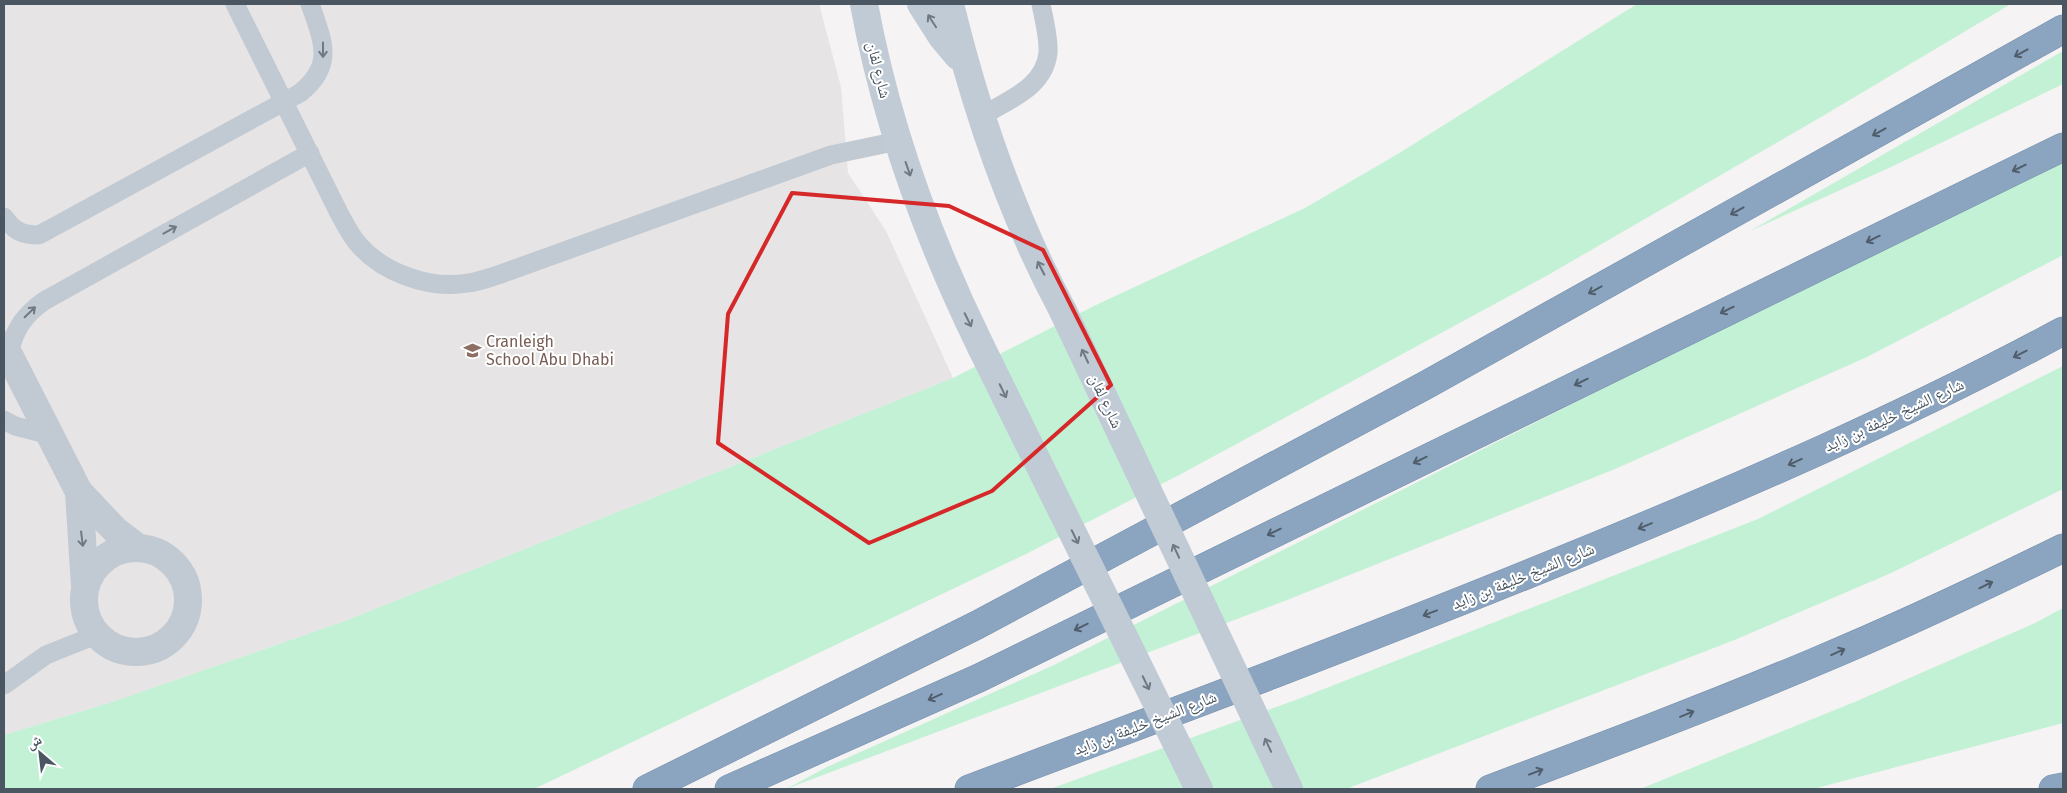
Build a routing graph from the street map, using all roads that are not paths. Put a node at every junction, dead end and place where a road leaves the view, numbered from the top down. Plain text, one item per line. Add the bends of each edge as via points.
1 (235, 4) edge
2 (310, 4) edge
3 (864, 4) edge
4 (921, 4) edge
5 (950, 4) edge
6 (1041, 4) edge
7 (2063, 29) edge
8 (965, 65) junction
9 (285, 102) junction
10 (981, 117) junction
11 (898, 141) junction
12 (2063, 147) edge
13 (310, 153) junction
14 (4, 217) edge
15 (2063, 332) edge
16 (6, 350) edge
17 (4, 420) edge
18 (50, 435) junction
19 (79, 492) junction
20 (137, 547) junction
21 (2063, 548) edge
22 (85, 586) junction
23 (96, 635) junction
24 (4, 686) edge
25 (2063, 787) edge
26 (647, 789) edge
27 (729, 789) edge
28 (969, 789) edge
29 (1199, 789) edge
30 (1289, 789) edge
31 (1490, 789) edge
32 (2054, 789) edge

1 - 9 lane
2 -> 9 lane via 323,41 324,56 312,84
3 - 11 street, شارع لفان
8 -> 4 street
5 - 8 street, شارع لفان
6 - 10 lane via 1048,54 1044,67 1027,90
7 -> 26 highway via 1417,390 977,625
8 - 10 street, شارع لفان
9 - 13 lane
9 - 14 lane via 39,235 25,235 12,228
30 -> 10 street, شارع لفان, bridge via 1064,312 1037,262
11 - 13 lane via 831,155 595,242 467,284 436,284 405,276 378,261 355,240
11 -> 29 street, شارع لفان, bridge via 954,293
12 -> 27 highway via 979,678
16 -> 13 lane via 19,323 44,301
15 -> 28 highway, شارع الشيخ خليفة بن زايد via 1926,401 1710,500 1266,678
16 - 18 street
17 - 18 lane
18 - 19 street
19 - 20 street via 116,531
19 -> 22 street
20 - 22 street via 115,552 96,565
20 - 23 street via 156,551 172,561 184,576 189,595 187,614 179,631 166,644 148,652 129,652 111,647
31 -> 21 highway via 1816,662
22 - 23 street via 83,603 87,620
23 - 24 lane via 46,654
25 - 32 highway

